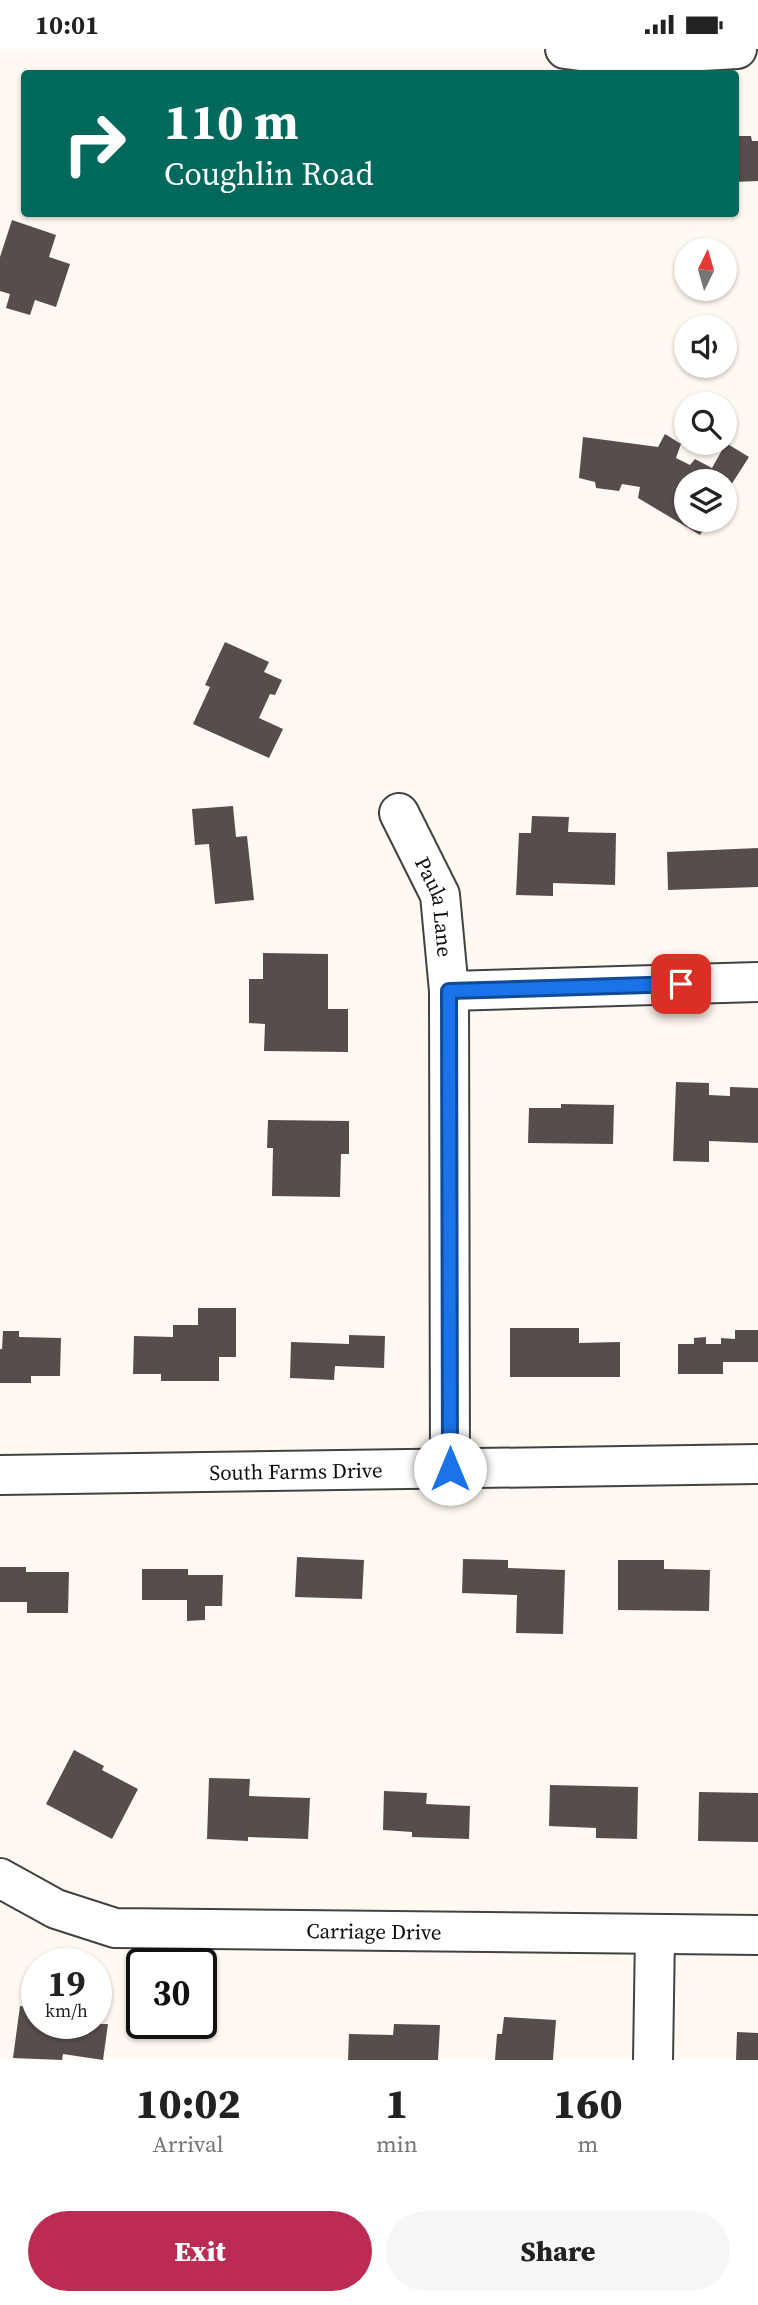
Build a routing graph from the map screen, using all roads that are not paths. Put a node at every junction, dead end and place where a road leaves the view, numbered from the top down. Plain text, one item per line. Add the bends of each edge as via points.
1 (565, 49) edge
2 (737, 49) edge
3 (399, 813) dead end
4 (758, 982) edge
5 (449, 991) junction
6 (758, 1464) edge
7 (450, 1469) junction
8 (0, 1475) edge
9 (0, 1878) edge
10 (655, 1935) junction
11 (758, 1935) edge
12 (653, 2060) edge

1 - 2 street via 617,56
3 - 5 street, Paula Lane via 440,895
4 - 5 street
5 - 7 street, Paula Lane
6 - 7 street, South Farms Drive
7 - 8 street, South Farms Drive
9 - 10 street, Carriage Drive via 56,1909 115,1928
10 - 11 street, Carriage Drive
10 - 12 street

